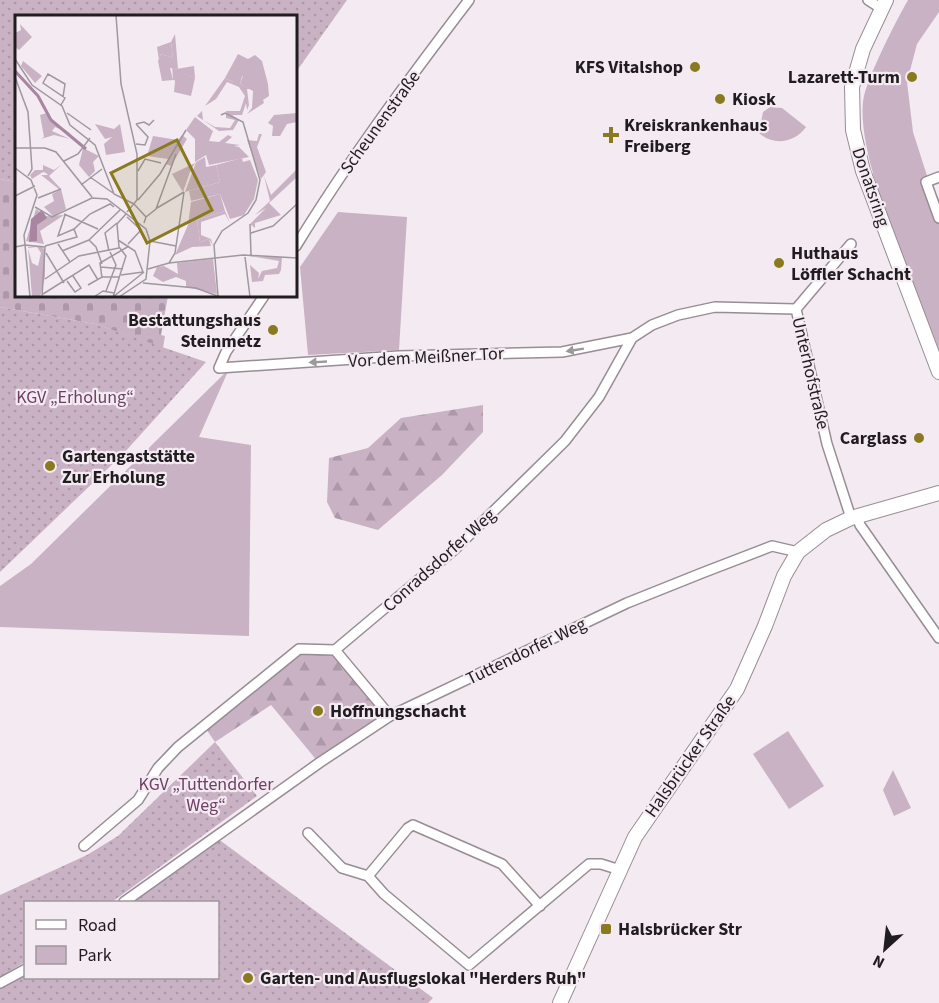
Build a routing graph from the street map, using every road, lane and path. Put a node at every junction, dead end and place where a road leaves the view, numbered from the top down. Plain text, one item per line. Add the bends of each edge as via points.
1 (469, 0) edge
2 (868, 0) edge
3 (884, 4) edge
4 (939, 177) edge
5 (939, 218) edge
6 (297, 244) edge
7 (851, 244) dead end
8 (263, 297) edge
9 (796, 309) junction
10 (632, 338) junction
11 (939, 372) edge
12 (939, 493) edge
13 (854, 516) junction
14 (798, 552) junction
15 (939, 638) edge
16 (335, 650) junction
17 (390, 716) junction
18 (308, 833) dead end
19 (84, 846) dead end
20 (620, 870) junction
21 (368, 876) junction
22 (127, 901) edge
23 (540, 906) junction
24 (24, 970) edge
25 (0, 983) edge
26 (560, 1003) edge

1 - 6 street, Scheunenstraße via 353,158
2 - 3 street
3 - 11 main road, Donatsring via 863,49 852,87 853,130 863,171
4 - 5 street via 926,182
7 - 9 street, Unterhofstraße
10 -> 8 street, Vor dem Meißner Tor via 562,352 399,356 219,368
9 - 10 street via 715,306 652,325
9 - 13 street, Unterhofstraße via 827,444
10 - 16 street, Conradsdorfer Weg via 599,397 565,441 454,550
12 - 13 main road, Halsbrücker Straße
13 - 14 main road, Halsbrücker Straße via 826,530
13 - 15 street, Unterhofstraße
14 - 17 street, Tuttendorfer Weg via 772,546 627,603
14 - 20 main road, Halsbrücker Straße via 784,576 737,689 641,826
16 - 17 street
16 - 19 street via 299,649 178,747 158,768 138,800
17 - 22 street, Tuttendorfer Weg
18 - 21 street via 342,868
20 - 23 street via 589,864
20 - 26 main road, Halsbrücker Straße
21 - 23 street via 413,825 502,864
21 - 23 street via 469,965
24 - 25 street

